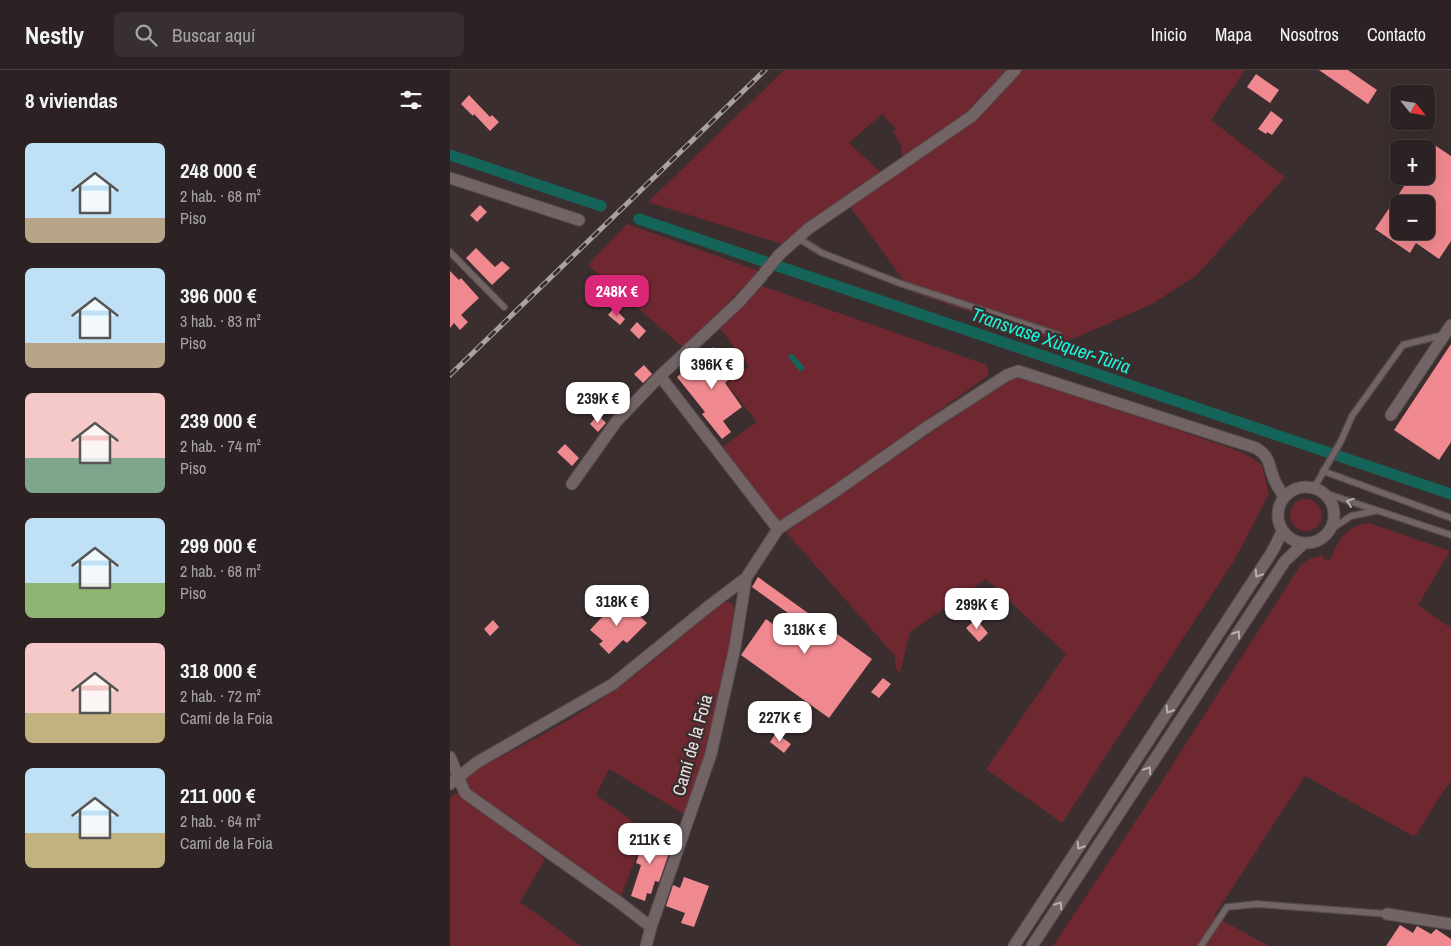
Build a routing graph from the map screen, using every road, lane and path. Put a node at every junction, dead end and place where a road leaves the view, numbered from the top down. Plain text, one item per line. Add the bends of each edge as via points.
1 (1015, 70) edge
2 (450, 178) edge
3 (579, 220) dead end
4 (798, 238) junction
5 (450, 252) edge
6 (504, 308) dead end
7 (1448, 330) edge
8 (1059, 335) dead end
9 (660, 376) junction
10 (1391, 415) dead end
11 (1324, 469) junction
12 (572, 484) dead end
13 (1314, 488) junction
14 (1325, 494) junction
15 (1284, 497) junction
16 (1375, 510) junction
17 (1451, 518) edge
18 (778, 529) junction
19 (1330, 530) junction
20 (1282, 532) junction
21 (1451, 535) edge
22 (1303, 544) junction
23 (746, 578) junction
24 (450, 758) edge
25 (454, 781) edge
26 (1387, 914) joint
27 (1451, 924) edge
28 (651, 927) junction
29 (646, 946) edge
30 (1014, 946) edge
31 (1032, 946) edge
32 (1201, 946) edge

1 - 4 street via 972,116
2 - 3 street
4 - 8 lane via 822,253 902,284
4 - 9 street via 739,302
5 - 6 lane
7 - 10 street
7 - 11 lane via 1402,345 1352,416
9 - 12 street via 616,422
9 - 18 street
11 - 13 lane
11 - 17 lane
13 - 14 street
13 - 15 street via 1298,488
16 -> 14 lane
14 - 19 street via 1333,507
15 - 18 street via 1265,453 1256,448 1018,370 927,427
15 - 20 street via 1277,514
16 - 19 lane via 1351,516
16 - 21 lane
18 - 23 street
19 - 22 street via 1318,541
20 - 22 street
20 -> 30 street
31 -> 22 street via 1286,560
23 - 25 street via 613,684 476,763
23 - 28 street, Camí de la Foia via 712,754
24 - 25 street via 455,766
25 - 28 street via 465,793
26 - 27 street
26 - 32 lane via 1257,904 1227,907
28 - 29 street, Camí de la Foia

